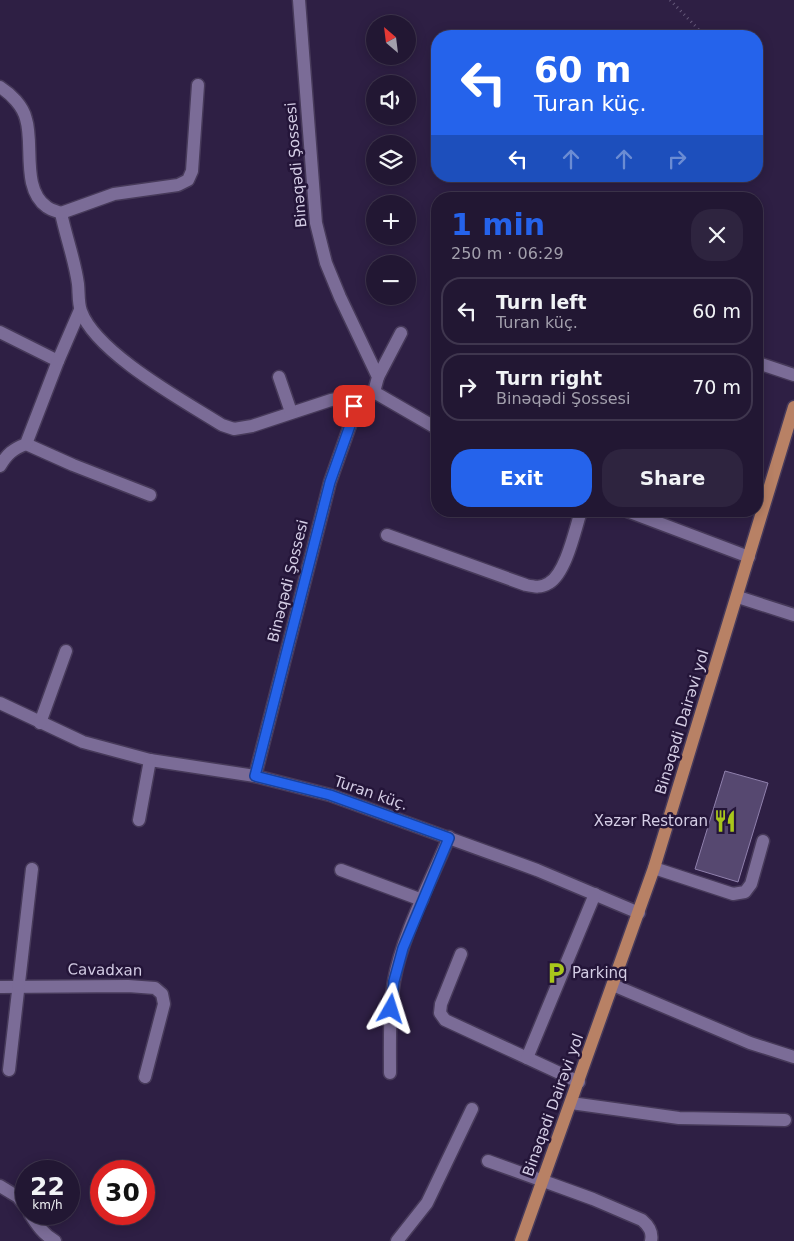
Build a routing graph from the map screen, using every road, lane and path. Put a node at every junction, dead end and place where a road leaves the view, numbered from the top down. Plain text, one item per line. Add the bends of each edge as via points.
1 (299, 0) edge
2 (670, 0) edge
3 (699, 30) edge
4 (198, 85) dead end
5 (0, 87) edge
6 (61, 214) junction
7 (80, 310) junction
8 (0, 332) edge
9 (401, 333) dead end
10 (58, 361) junction
11 (763, 365) edge
12 (794, 375) edge
13 (279, 377) dead end
14 (378, 377) junction
15 (374, 392) junction
16 (356, 396) junction
17 (794, 407) edge
18 (291, 412) junction
19 (431, 426) edge
20 (26, 444) junction
21 (0, 466) edge
22 (150, 495) dead end
23 (763, 510) edge
24 (579, 517) edge
25 (642, 517) edge
26 (761, 517) edge
27 (387, 535) dead end
28 (749, 557) junction
29 (738, 597) junction
30 (794, 615) edge
31 (66, 651) dead end
32 (0, 704) edge
33 (40, 723) junction
34 (150, 760) junction
35 (255, 776) junction
36 (139, 820) dead end
37 (449, 838) junction
38 (763, 842) dead end
39 (654, 868) junction
40 (32, 870) dead end
41 (341, 870) dead end
42 (595, 894) junction
43 (422, 900) junction
44 (639, 913) junction
45 (461, 954) dead end
46 (20, 985) junction
47 (613, 985) junction
48 (0, 987) edge
49 (527, 1058) junction
50 (794, 1058) edge
51 (8, 1070) dead end
52 (390, 1074) dead end
53 (145, 1077) dead end
54 (579, 1082) junction
55 (571, 1103) junction
56 (472, 1109) dead end
57 (785, 1120) dead end
58 (488, 1161) dead end
59 (542, 1181) junction
60 (0, 1186) edge
61 (15, 1195) edge
62 (37, 1225) edge
63 (55, 1241) edge
64 (397, 1241) edge
65 (521, 1241) edge
66 (651, 1241) edge

1 - 14 street, Binəqədi Şossesi via 316,223 326,263
2 - 3 path
4 - 6 street via 192,171 188,180 178,185 114,194
5 - 6 street via 20,106 27,120 31,179 38,197 46,207
6 - 7 street via 78,283
7 - 10 street
7 - 18 street via 107,347 160,386 222,425 234,429 252,426
8 - 10 street
9 - 14 street
10 - 20 street
11 - 12 street
13 - 18 street
14 - 15 street
15 - 16 street
15 - 19 street
16 - 18 street
16 - 35 street, Binəqədi Şossesi via 353,417 330,482
17 - 23 main road, Binəqədi Dairəvi yol
20 - 21 street via 13,449
20 - 22 street
24 - 27 street via 560,574 539,587
25 - 28 street
26 - 28 main road, Binəqədi Dairəvi yol
28 - 29 main road, Binəqədi Dairəvi yol
29 - 30 street
29 - 39 main road, Binəqədi Dairəvi yol
31 - 33 street
32 - 33 street, Turan küç.
33 - 34 street, Turan küç. via 83,742
34 - 35 street, Turan küç.
34 - 36 street
35 - 37 street, Turan küç. via 330,795
37 - 42 street, Turan küç.
37 - 43 street
38 - 39 street via 751,884 745,892 733,894
39 - 44 main road, Binəqədi Dairəvi yol
40 - 46 street
41 - 43 street
42 - 44 street, Turan küç.
42 - 49 street
43 - 52 street via 394,981
44 - 47 main road, Binəqədi Dairəvi yol
45 - 49 street via 440,1013 445,1020
46 - 48 street, Cavadxan
46 - 51 street
46 - 53 street, Cavadxan via 154,988 162,994 164,1004
47 - 50 street via 750,1043
47 - 54 main road, Binəqədi Dairəvi yol
49 - 54 street
54 - 55 main road, Binəqədi Dairəvi yol
55 - 57 street via 679,1118
55 - 59 main road, Binəqədi Dairəvi yol
56 - 64 street via 427,1203
58 - 59 street
59 - 65 main road, Binəqədi Dairəvi yol
59 - 66 street via 642,1220 649,1226
60 - 61 street
62 - 63 street

